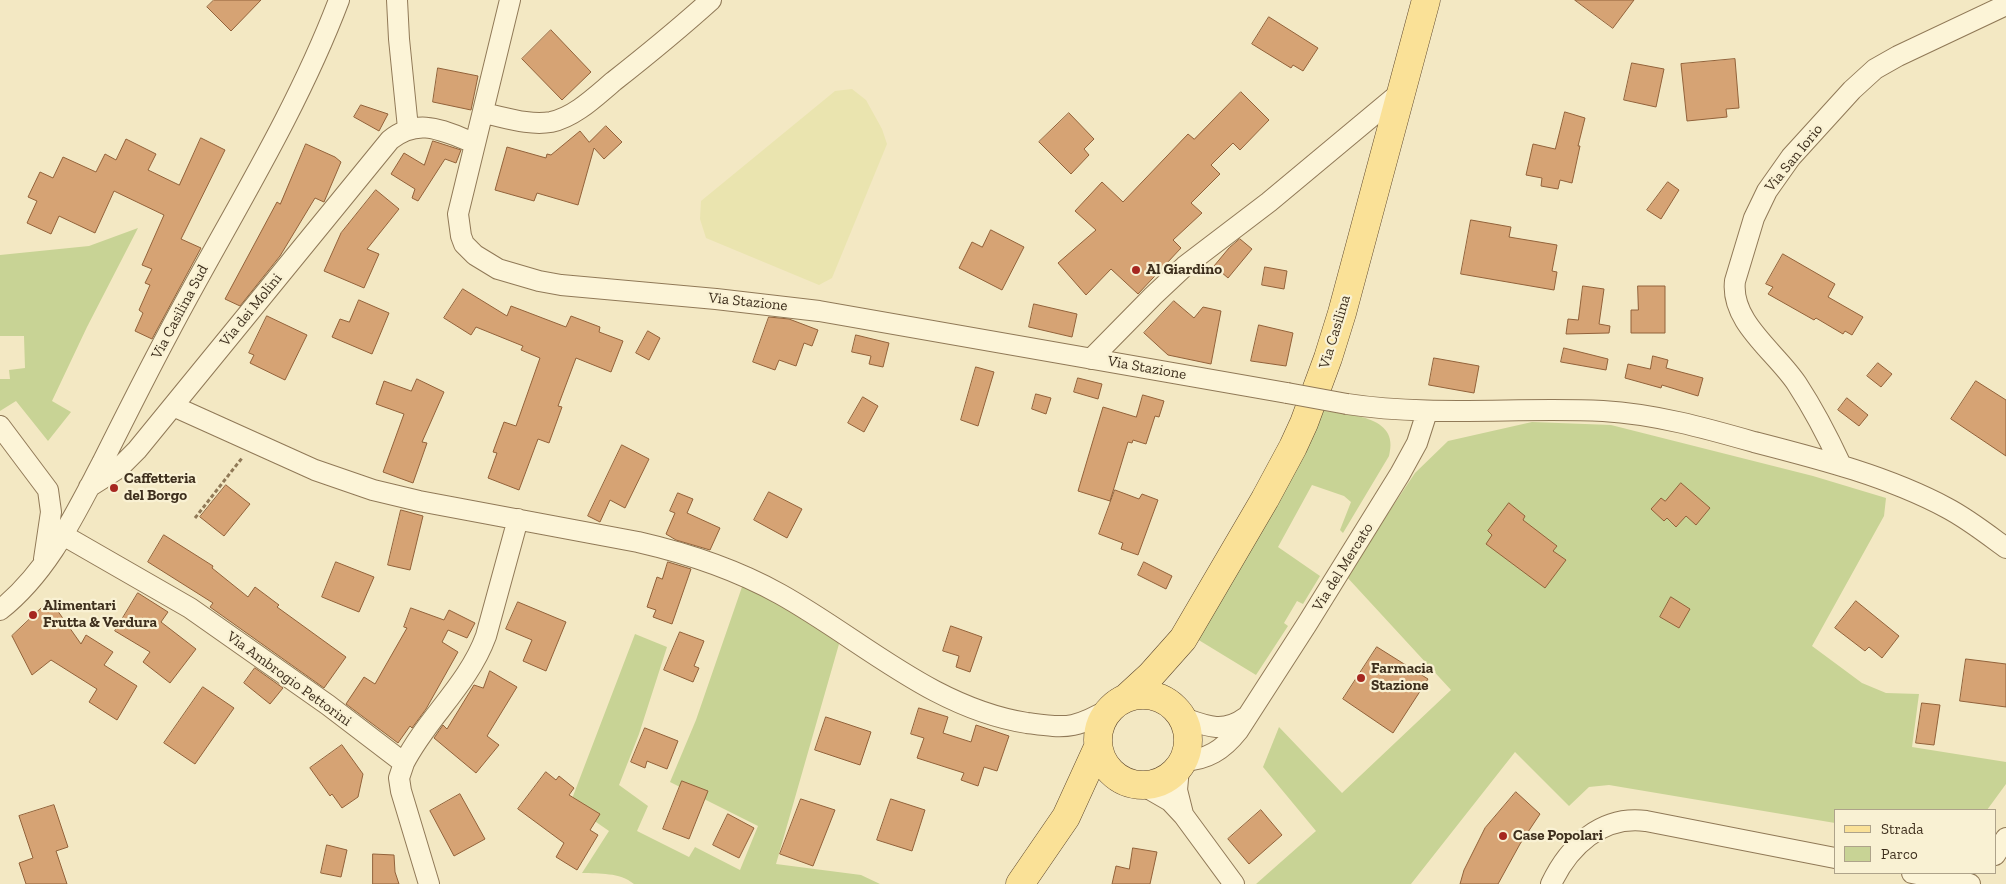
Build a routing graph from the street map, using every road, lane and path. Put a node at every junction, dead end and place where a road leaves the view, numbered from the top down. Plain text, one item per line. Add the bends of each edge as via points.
1 (339, 0) edge
2 (397, 0) edge
3 (510, 0) edge
4 (711, 0) edge
5 (1426, 0) edge
6 (2006, 5) edge
7 (1401, 92) junction
8 (483, 113) junction
9 (408, 128) junction
10 (475, 143) junction
11 (1091, 358) junction
12 (173, 406) junction
13 (1427, 412) junction
14 (0, 426) edge
15 (254, 442) junction
16 (1841, 465) junction
17 (89, 488) junction
18 (194, 518) dead end
19 (518, 519) junction
20 (64, 535) junction
21 (2006, 548) edge
22 (43, 566) junction
23 (0, 610) edge
24 (1183, 639) junction
25 (1118, 703) junction
26 (1177, 712) junction
27 (1246, 717) junction
28 (1071, 726) junction
29 (1098, 744) junction
30 (404, 763) junction
31 (1181, 764) junction
32 (1138, 785) junction
33 (1184, 816) junction
34 (1066, 817) junction
35 (2006, 838) edge
36 (1996, 853) edge
37 (1834, 858) edge
38 (1917, 874) edge
39 (429, 884) edge
40 (1020, 884) edge
41 (1234, 884) edge
42 (1551, 884) edge
43 (1970, 884) edge

1 - 17 street, Via Casilina Sud via 303,84
2 - 9 street
3 - 8 street, Via Stazione
4 - 8 street via 663,43 582,107 562,118 539,123
5 - 7 main road, Via Casilina
6 - 16 street, Via San Iorio via 1902,53 1867,75 1777,175 1754,218 1735,281 1738,308 1796,383
7 - 11 street via 1276,197 1185,266
7 - 24 main road, Via Casilina via 1346,300 1310,407 1280,472
8 - 10 street, Via Stazione
9 - 10 street via 433,128
9 - 12 street, Via dei Molini via 380,151
10 - 11 street, Via Stazione via 459,207 459,231 464,244 474,255 506,272 561,285 828,312
11 - 13 street, Via Stazione, bridge via 1347,404
12 - 15 street
12 - 17 street, Via dei Molini via 125,463
13 - 16 street, Via Stazione via 1535,410 1629,414 1691,425
13 - 27 street, Via del Mercato via 1419,438 1400,474 1308,624
14 - 22 street via 41,479 50,496 51,512
15 - 18 path
15 - 19 street via 323,473 373,490
16 - 21 street, Via Stazione via 1939,504
17 - 20 street, Via Casilina Sud
19 - 28 street via 650,545 718,567 779,593 893,667 962,703 1019,722
19 - 30 street via 479,654
20 - 22 street, Via Casilina Sud
20 - 30 street, Via Ambrogio Pettorini via 190,608
22 - 23 street, Via Casilina Sud
24 - 25 main road, Via Casilina via 1152,675
24 - 26 main road, Via Casilina via 1170,681
25 - 26 main road via 1138,695 1151,696 1163,700
25 - 28 street
25 - 29 main road via 1104,718
26 - 27 street via 1207,726 1221,728
26 - 31 main road via 1188,738
27 - 31 street, Via del Mercato via 1232,739 1216,752
28 - 29 street via 1087,732
29 - 32 main road via 1102,760 1110,772 1121,780
29 - 34 main road
30 - 39 street via 399,778 401,792
31 - 32 main road via 1169,777 1157,783
31 - 33 street via 1177,790
32 - 33 street via 1164,796
32 - 34 main road via 1108,788 1092,795
33 - 41 street
34 - 40 main road
35 - 36 street
37 - 42 street via 1629,820 1602,828 1582,841 1567,857
38 - 43 street

